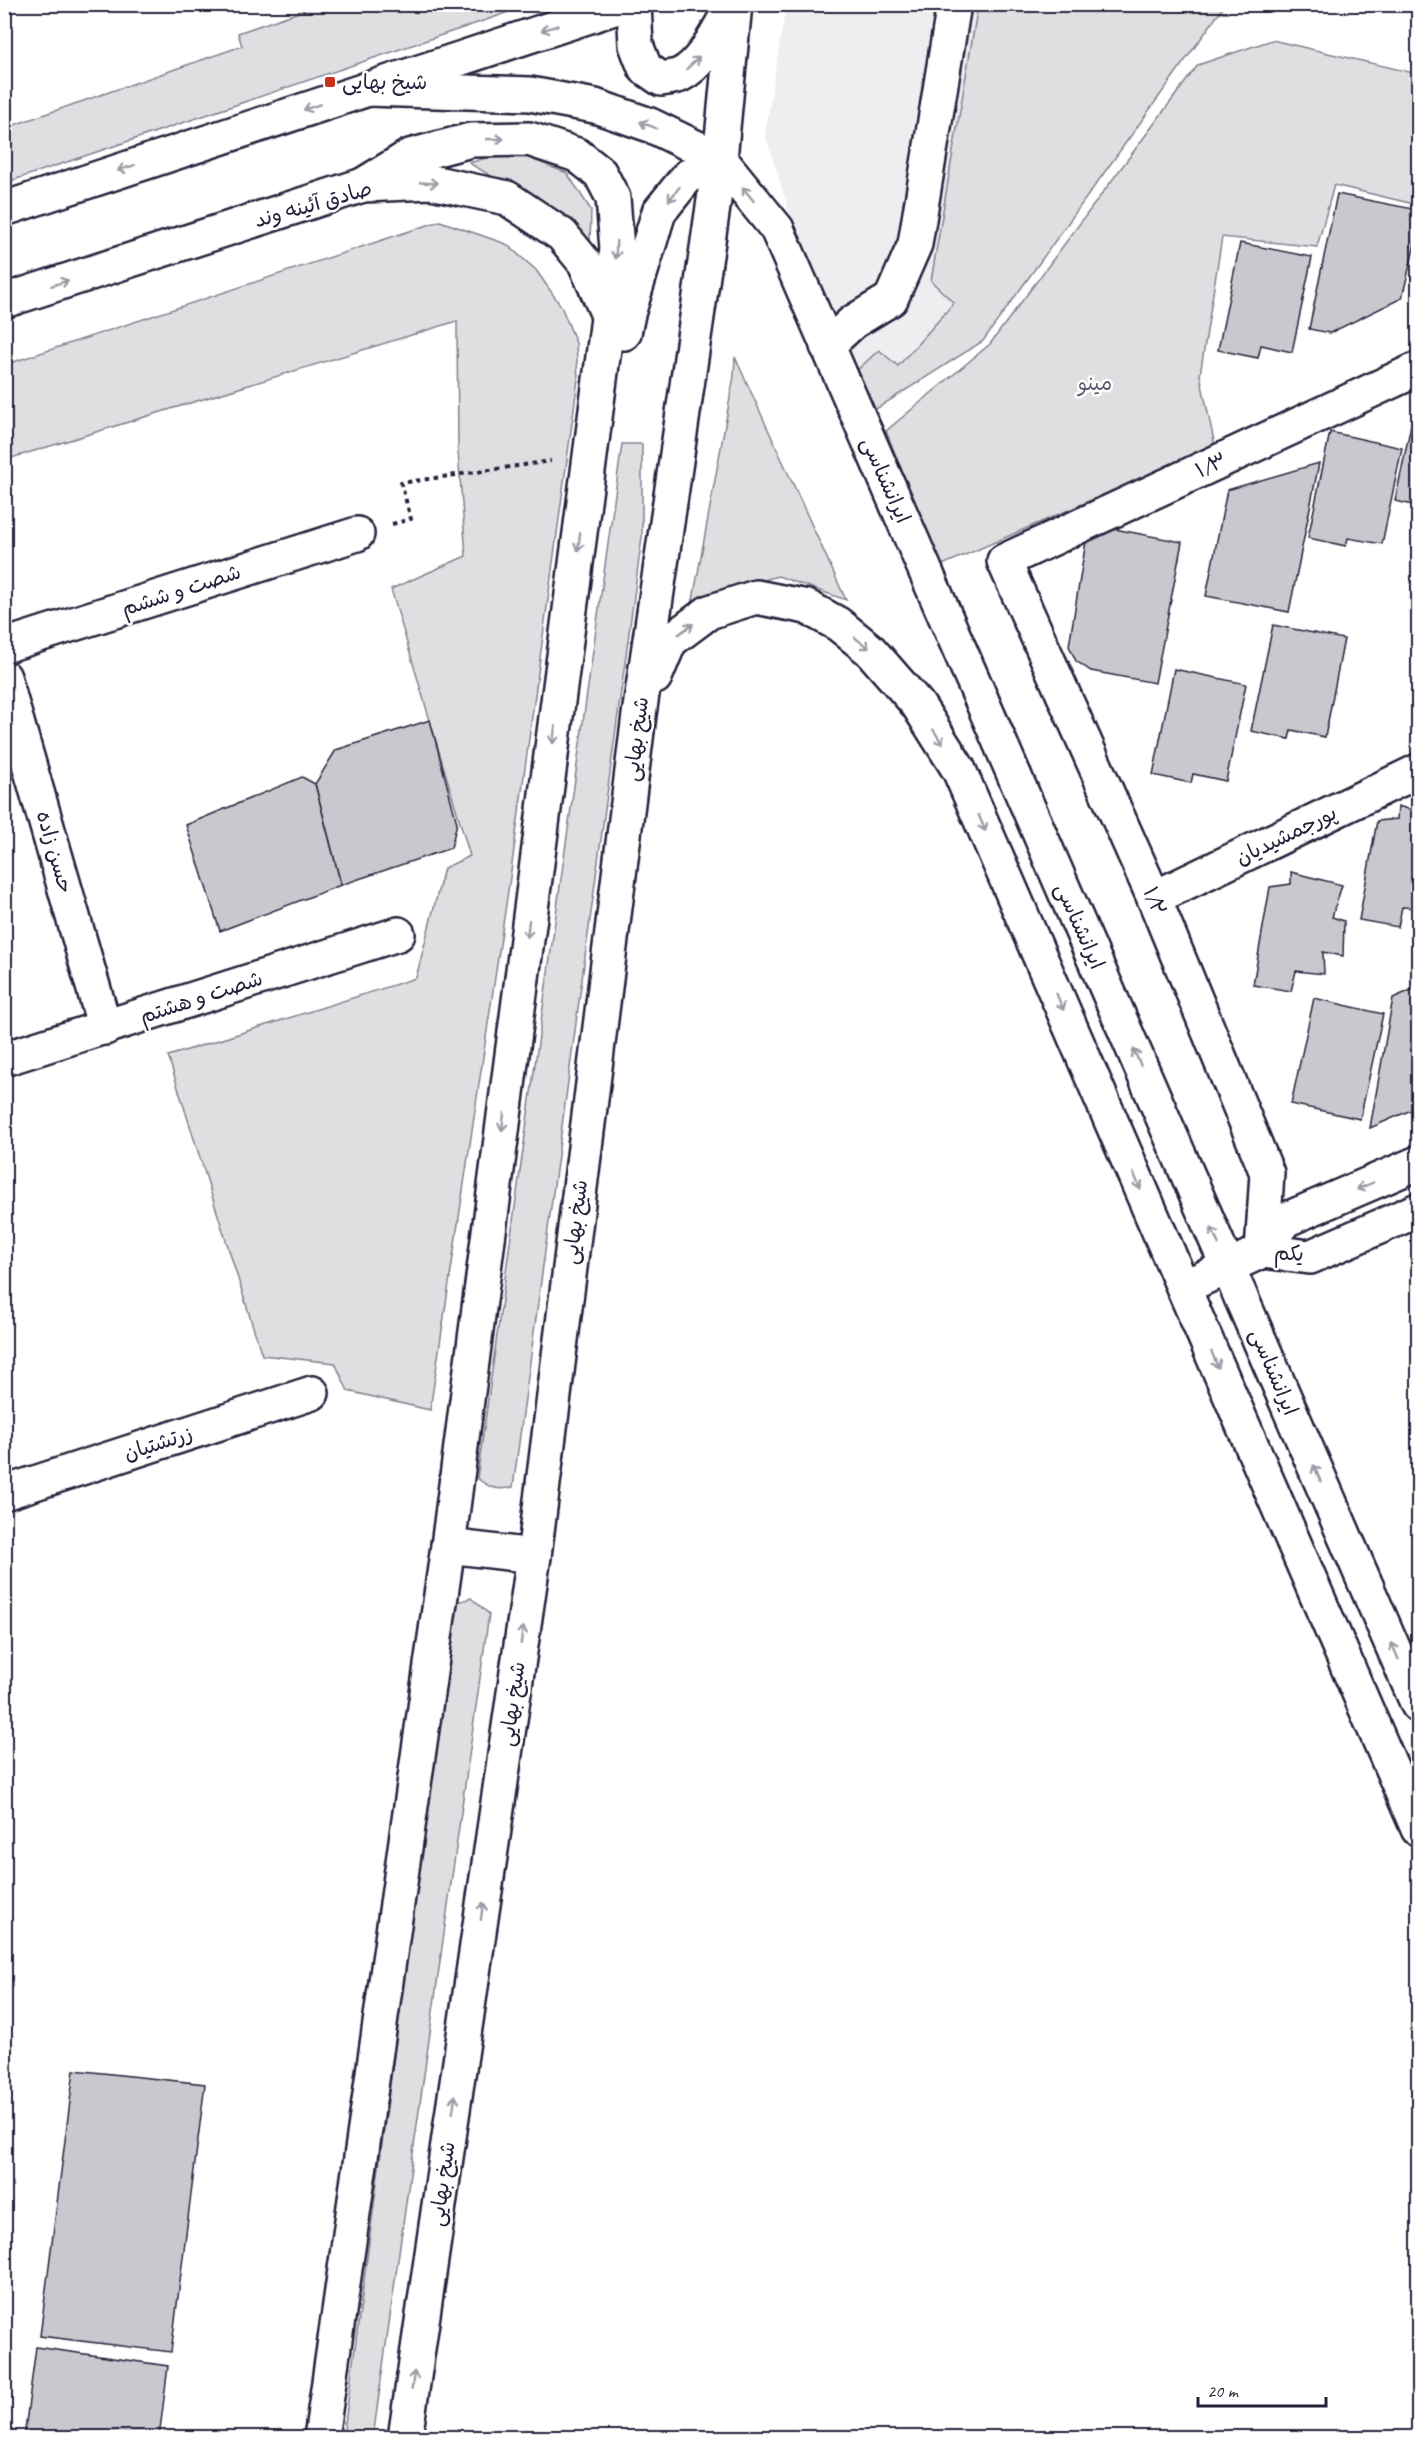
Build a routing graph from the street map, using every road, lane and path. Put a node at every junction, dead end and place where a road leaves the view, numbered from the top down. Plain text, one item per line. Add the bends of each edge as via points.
1 (626, 4) edge
2 (634, 4) edge
3 (734, 4) edge
4 (954, 4) edge
5 (367, 89) junction
6 (720, 159) junction
7 (363, 185) junction
8 (4, 209) edge
9 (4, 301) edge
10 (608, 316) junction
11 (827, 346) junction
12 (1419, 369) edge
13 (591, 455) junction
14 (585, 493) junction
15 (357, 534) joint
16 (1004, 561) joint
17 (4, 646) edge
18 (4, 677) edge
19 (639, 715) junction
20 (1419, 771) edge
21 (1154, 898) junction
22 (398, 934) dead end
23 (105, 1028) junction
24 (4, 1059) edge
25 (1419, 1163) edge
26 (1419, 1209) edge
27 (1262, 1251) junction
28 (1228, 1266) junction
29 (1184, 1287) junction
30 (312, 1393) dead end
31 (4, 1493) edge
32 (447, 1546) junction
33 (534, 1556) junction
34 (1419, 1705) edge
35 (1419, 1829) edge
36 (321, 2438) edge
37 (405, 2438) edge

1 -> 5 main road
2 -> 3 main road via 636,45 645,68 661,79 680,75 697,60
3 - 6 main road, شیخ بهایی
4 - 11 main road via 915,244 891,299 853,322
6 -> 5 main road via 650,125 595,106 530,94
5 -> 8 main road
11 -> 6 main road, ایرانشناسی via 777,229
6 -> 14 main road via 688,176 660,212 628,314 603,462
6 - 19 main road, شیخ بهایی
9 -> 7 main road, صادق آئینه وند
7 -> 10 main road, صادق آئینه وند via 431,182 507,198 562,235 585,263
7 -> 10 main road via 410,156 471,140 529,139 577,155 600,173 613,198 617,249
10 - 13 main road
28 -> 11 main road, ایرانشناسی
12 - 16 main road, ۱/۳
13 - 14 main road
13 - 15 path via 400,483 411,519
14 -> 32 main road
15 - 17 main road, شصت و ششم
16 - 21 main road, ۱/۲
18 - 23 main road, حسن زاده
19 -> 29 main road via 670,641 710,612 756,597 807,606 870,650 918,705 959,770
19 - 33 main road, شیخ بهایی
20 - 21 main road, پورجمشیدیان
21 - 27 main road, ۱/۲ via 1267,1173
22 - 23 main road, شصت و هشتم
23 - 24 main road, شصت و هشتم
25 -> 27 main road, یکم via 1286,1220
26 - 27 main road, یکم via 1310,1257
27 - 28 main road
28 - 29 main road
34 -> 28 main road, ایرانشناسی
29 -> 35 main road
30 - 31 main road, زرتشتیان
32 - 33 main road
32 - 36 main road
37 -> 33 main road, شیخ بهایی

